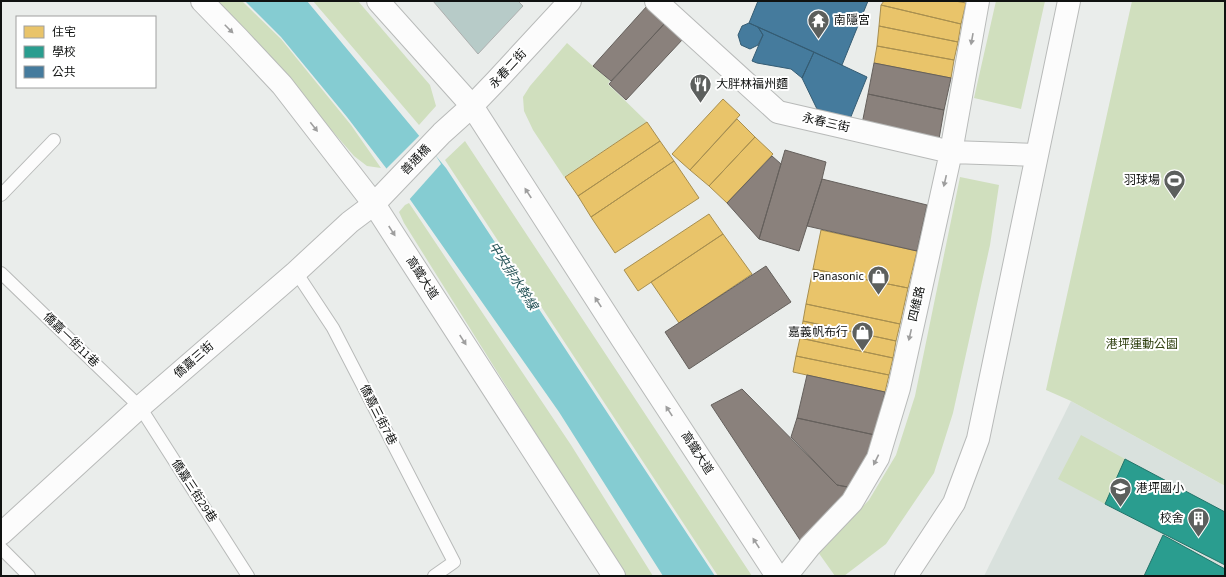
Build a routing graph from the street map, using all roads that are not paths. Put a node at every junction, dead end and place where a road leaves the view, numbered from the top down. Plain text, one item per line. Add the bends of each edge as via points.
1 (202, 1) edge
2 (378, 1) edge
3 (570, 1) edge
4 (656, 1) edge
5 (978, 1) edge
6 (1069, 1) edge
7 (472, 106) junction
8 (442, 133) joint
9 (54, 140) dead end
10 (951, 152) junction
11 (1036, 155) junction
12 (389, 188) joint
13 (1, 195) edge
14 (374, 204) junction
15 (296, 272) junction
16 (1, 273) edge
17 (140, 407) junction
18 (1, 534) edge
19 (1, 548) edge
20 (29, 576) edge
21 (248, 576) edge
22 (434, 576) edge
23 (614, 576) edge
24 (777, 576) edge
25 (786, 576) edge
26 (906, 576) edge

1 -> 14 street, 高鐵大道 via 282,86
2 - 7 street, 高鐵大道
3 - 7 street, 永春二街
4 - 10 street, 永春三街 via 778,112
5 -> 10 street, 四維路
6 - 11 street
7 - 8 street, 永春二街
24 -> 7 street, 高鐵大道
8 - 12 street, 善通橋
9 - 13 lane
10 - 11 street, 永春三街
10 -> 25 street, 四維路 via 899,388 878,458 852,502 810,546
11 - 26 street via 978,439 954,503
12 - 14 street, 僑嘉三街
14 - 15 street, 僑嘉三街 via 350,222
14 -> 23 street, 高鐵大道
15 - 17 street, 僑嘉三街
15 - 22 lane, 僑嘉三街7巷 via 333,328 454,562
16 - 17 lane, 僑嘉一街11巷
17 - 18 street, 僑嘉三街
17 - 21 lane, 僑嘉三街29巷
19 - 20 lane

